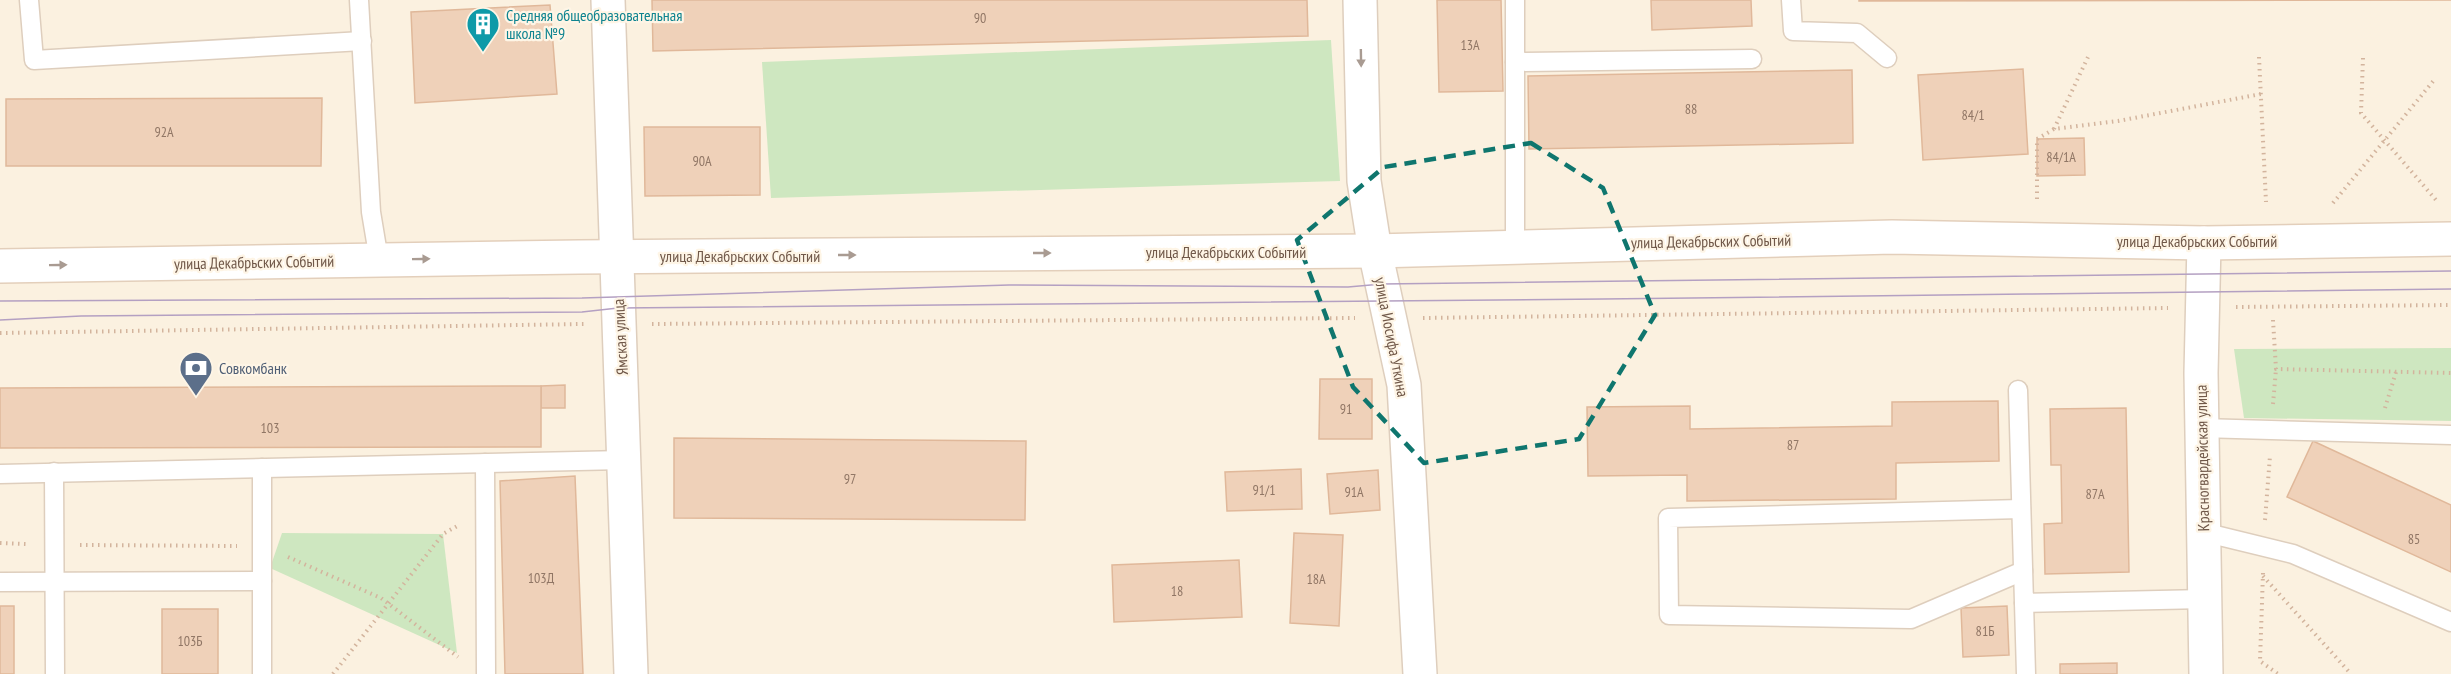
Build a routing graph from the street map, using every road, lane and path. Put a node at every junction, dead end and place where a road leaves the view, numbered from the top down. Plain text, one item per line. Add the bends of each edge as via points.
1 (29, 0) edge
2 (359, 0) edge
3 (608, 0) edge
4 (1360, 0) edge
5 (1515, 0) edge
6 (1791, 0) edge
7 (363, 41) junction
8 (2088, 57) dead end
9 (2259, 57) dead end
10 (1887, 58) dead end
11 (2363, 58) dead end
12 (1752, 59) dead end
13 (1515, 62) junction
14 (2435, 79) dead end
15 (2261, 94) junction
16 (2054, 129) junction
17 (2385, 140) junction
18 (2037, 199) dead end
19 (2436, 200) dead end
20 (2266, 202) dead end
21 (2333, 203) dead end
22 (2451, 239) edge
23 (2204, 243) junction
24 (1515, 247) junction
25 (1375, 251) junction
26 (616, 256) junction
27 (379, 260) junction
28 (0, 266) edge
29 (2451, 305) edge
30 (2202, 308) junction
31 (1390, 318) junction
32 (2272, 320) dead end
33 (619, 324) junction
34 (0, 333) edge
35 (2396, 372) junction
36 (2451, 373) edge
37 (2018, 390) dead end
38 (2201, 428) junction
39 (2377, 432) junction
40 (2451, 435) edge
41 (624, 460) junction
42 (485, 463) junction
43 (262, 468) junction
44 (54, 472) junction
45 (0, 474) edge
46 (2021, 509) junction
47 (485, 510) junction
48 (2204, 532) junction
49 (2264, 547) junction
50 (2023, 572) junction
51 (2262, 575) junction
52 (262, 580) junction
53 (0, 582) edge
54 (55, 582) junction
55 (2205, 599) junction
56 (2024, 603) junction
57 (2451, 622) edge
58 (55, 674) edge
59 (262, 674) edge
60 (333, 674) edge
61 (486, 674) edge
62 (631, 674) edge
63 (1420, 674) edge
64 (2026, 674) edge
65 (2206, 674) edge
66 (2278, 674) edge
67 (2351, 674) edge

1 - 7 lane via 34,60
2 - 7 lane
3 - 26 main road, Ямская улица
4 -> 25 main road, улица Иосифа Уткина via 1364,180
5 - 13 lane
6 - 10 lane via 1793,31 1857,33
7 - 27 lane via 371,212
8 - 16 path
9 - 15 path
11 - 17 path via 2361,113
12 - 13 lane
13 - 24 lane
14 - 17 path
15 - 16 path
15 - 20 path
16 - 18 path via 2037,140
17 - 19 path
17 - 21 path
22 - 23 main road, улица Декабрьских Событий
23 - 24 main road, улица Декабрьских Событий via 1892,237
23 - 30 main road, Красногвардейская улица
24 - 25 main road, улица Декабрьских Событий
26 -> 25 main road, улица Декабрьских Событий
25 - 31 main road, улица Иосифа Уткина
27 -> 26 main road, улица Декабрьских Событий
26 - 33 main road, Ямская улица
28 -> 27 main road, улица Декабрьских Событий
29 - 30 path
30 - 31 path
30 - 38 main road, Красногвардейская улица
31 - 33 path
31 - 63 main road, улица Иосифа Уткина via 1404,385
32 - 35 path via 2276,369
33 - 34 path
33 - 41 main road, Ямская улица
35 - 36 path
35 - 39 path
37 - 46 lane
38 - 39 lane
38 - 48 main road, Красногвардейская улица
39 - 40 lane
41 - 42 lane
41 - 62 main road, Ямская улица
42 - 43 lane
42 - 47 lane
43 - 44 lane
43 - 52 lane
44 - 45 lane
44 - 54 lane
46 - 50 lane
46 - 50 lane via 1668,518 1669,615 1911,618
47 - 60 path via 443,534
47 - 61 lane
48 - 49 lane
48 - 55 main road, Красногвардейская улица
49 - 51 path
49 - 57 lane via 2293,554
50 - 56 lane
51 - 66 path via 2260,661
51 - 67 path
52 - 54 lane
52 - 59 lane
53 - 54 lane
54 - 58 lane
55 - 56 lane
55 - 65 main road, Красногвардейская улица
56 - 64 lane

